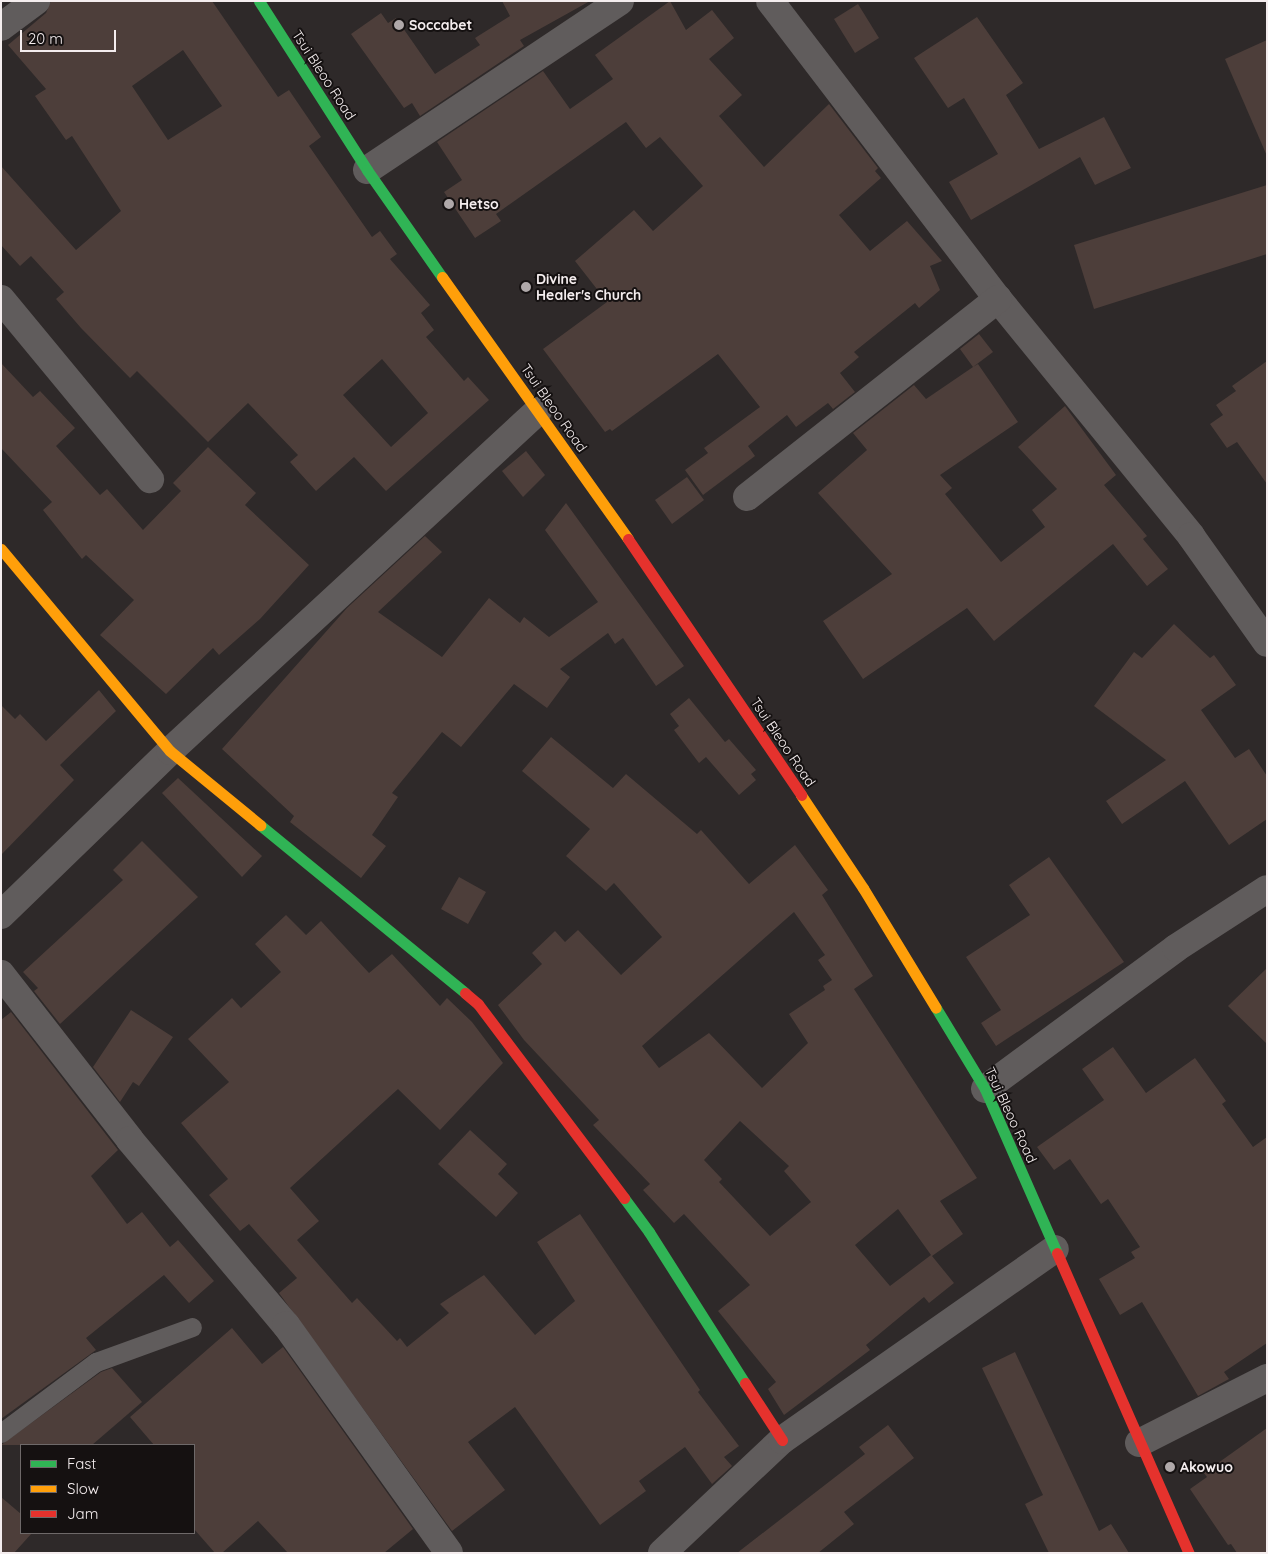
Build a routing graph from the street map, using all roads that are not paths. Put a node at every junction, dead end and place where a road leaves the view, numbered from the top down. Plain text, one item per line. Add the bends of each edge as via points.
1 (36, 1) edge
2 (259, 1) edge
3 (620, 1) edge
4 (770, 1) edge
5 (1, 27) edge
6 (367, 170) junction
7 (1, 299) edge
8 (998, 299) junction
9 (538, 411) junction
10 (150, 479) dead end
11 (747, 497) dead end
12 (1, 549) edge
13 (1267, 643) edge
14 (170, 751) junction
15 (1267, 889) edge
16 (1, 915) edge
17 (1, 974) edge
18 (985, 1089) junction
19 (1055, 1249) junction
20 (192, 1327) dead end
21 (1267, 1378) edge
22 (1, 1433) edge
23 (782, 1440) junction
24 (1139, 1443) junction
25 (449, 1553) edge
26 (662, 1553) edge
27 (1189, 1553) edge

1 - 5 street
2 - 6 street, Tsui Bleoo Road
3 - 6 street
4 - 8 street
6 - 9 street, Tsui Bleoo Road
7 - 10 street
8 - 11 street
8 - 13 street via 1191,536
9 - 14 street
9 - 18 street, Tsui Bleoo Road via 657,580 863,888
12 - 14 street via 94,656
14 - 16 street
14 - 23 street via 478,1004 649,1232
15 - 18 street via 1176,948
17 - 25 street via 130,1140 286,1325
18 - 19 street, Tsui Bleoo Road
19 - 23 street
19 - 24 street, Tsui Bleoo Road
20 - 22 lane via 96,1362
21 - 24 street
23 - 26 street
24 - 27 street, Tsui Bleoo Road

